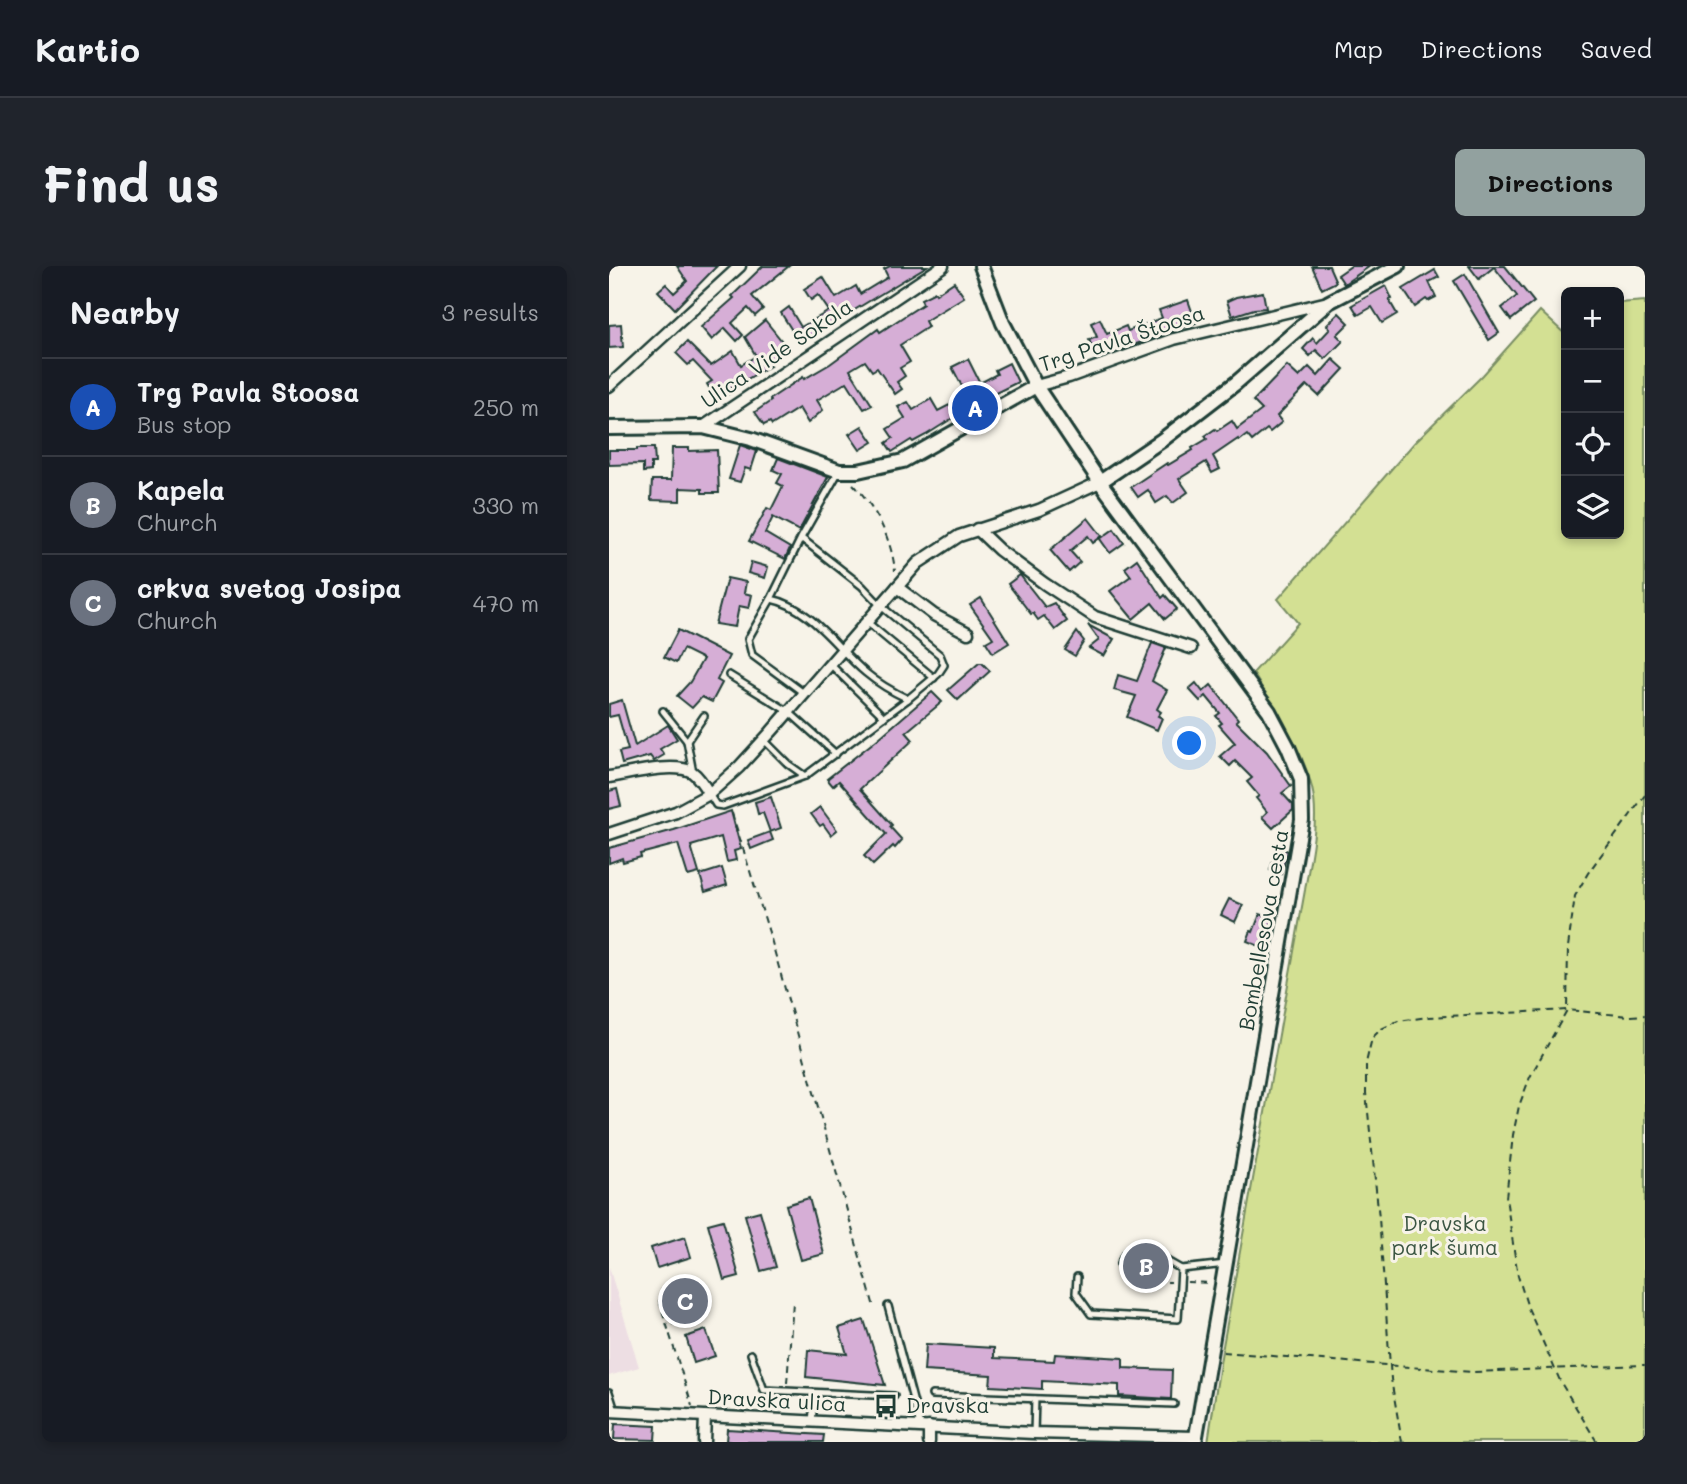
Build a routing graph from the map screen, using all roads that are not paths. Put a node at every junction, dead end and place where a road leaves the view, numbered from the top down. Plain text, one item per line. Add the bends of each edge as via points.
1 (740, 266) edge
2 (943, 266) edge
3 (981, 266) edge
4 (1398, 266) edge
5 (1329, 302) junction
6 (609, 386) edge
7 (1036, 386) junction
8 (703, 427) junction
9 (609, 428) edge
10 (839, 471) junction
11 (1100, 482) junction
12 (977, 529) junction
13 (801, 538) junction
14 (897, 587) junction
15 (771, 599) junction
16 (881, 606) junction
17 (868, 623) junction
18 (968, 633) dead end
19 (1191, 648) dead end
20 (842, 651) junction
21 (830, 664) junction
22 (729, 676) dead end
23 (934, 678) junction
24 (805, 694) junction
25 (908, 699) junction
26 (663, 711) dead end
27 (789, 712) junction
28 (704, 716) dead end
29 (884, 717) junction
30 (764, 740) junction
31 (687, 741) junction
32 (836, 754) junction
33 (693, 773) junction
34 (805, 776) junction
35 (609, 777) edge
36 (709, 794) junction
37 (609, 834) edge
38 (1120, 1264) dead end
39 (1226, 1264) junction
40 (1181, 1269) junction
41 (1077, 1277) dead end
42 (888, 1306) dead end
43 (751, 1354) dead end
44 (609, 1392) edge
45 (815, 1393) junction
46 (932, 1395) dead end
47 (894, 1396) dead end
48 (1035, 1399) junction
49 (1174, 1404) dead end
50 (612, 1411) edge
51 (705, 1417) junction
52 (812, 1422) junction
53 (925, 1426) junction
54 (1034, 1433) junction
55 (1195, 1440) edge
56 (704, 1442) edge
57 (929, 1442) edge

1 - 6 street
2 - 8 street, Ulica Vide Sokola
3 - 7 street via 1003,323
4 - 5 street, Trg Pavla Štoosa
5 - 7 street, Trg Pavla Štoosa via 1174,339
5 - 11 street, Trg Pavla Štoosa via 1236,383
7 - 10 street via 903,461
7 - 11 street, Trg Pavla Štoosa
8 - 9 street
8 - 10 street
10 - 13 lane
11 - 12 street via 1039,510
11 - 39 street, Bombellesova cesta via 1269,711 1301,779 1303,820
12 - 14 street via 918,564
12 - 19 street via 1036,578 1095,617
13 - 15 lane
13 - 16 lane
14 - 16 street
14 - 18 street
15 - 20 lane via 802,612
15 - 24 lane via 748,639 752,655
16 - 17 street
16 - 23 lane via 940,655 944,665
17 - 20 street
17 - 23 lane
20 - 21 street
20 - 25 lane via 866,674
21 - 24 street
21 - 29 lane
22 - 27 lane
23 - 25 lane
24 - 27 street
25 - 29 lane
26 - 31 lane
27 - 30 street
27 - 32 lane
28 - 31 lane
29 - 32 lane
30 - 34 lane
30 - 36 street
31 - 33 lane
32 - 34 lane
33 - 35 street via 666,768
33 - 36 street
34 - 36 lane via 730,805 716,805
36 - 37 street via 676,812
38 - 40 lane via 1137,1244
39 - 40 lane
39 - 55 street, Bombellesova cesta
40 - 41 lane via 1178,1319 1091,1314 1076,1293
42 - 53 lane
43 - 45 lane via 764,1390
44 - 50 lane
45 - 47 lane
45 - 52 lane
46 - 48 lane
48 - 49 lane
48 - 54 lane
50 - 51 street, Dravska ulica
51 - 52 street, Dravska ulica
51 - 56 street
52 - 53 street, Dravska ulica
53 - 54 street, Dravska ulica
53 - 57 street
54 - 55 street, Dravska ulica

